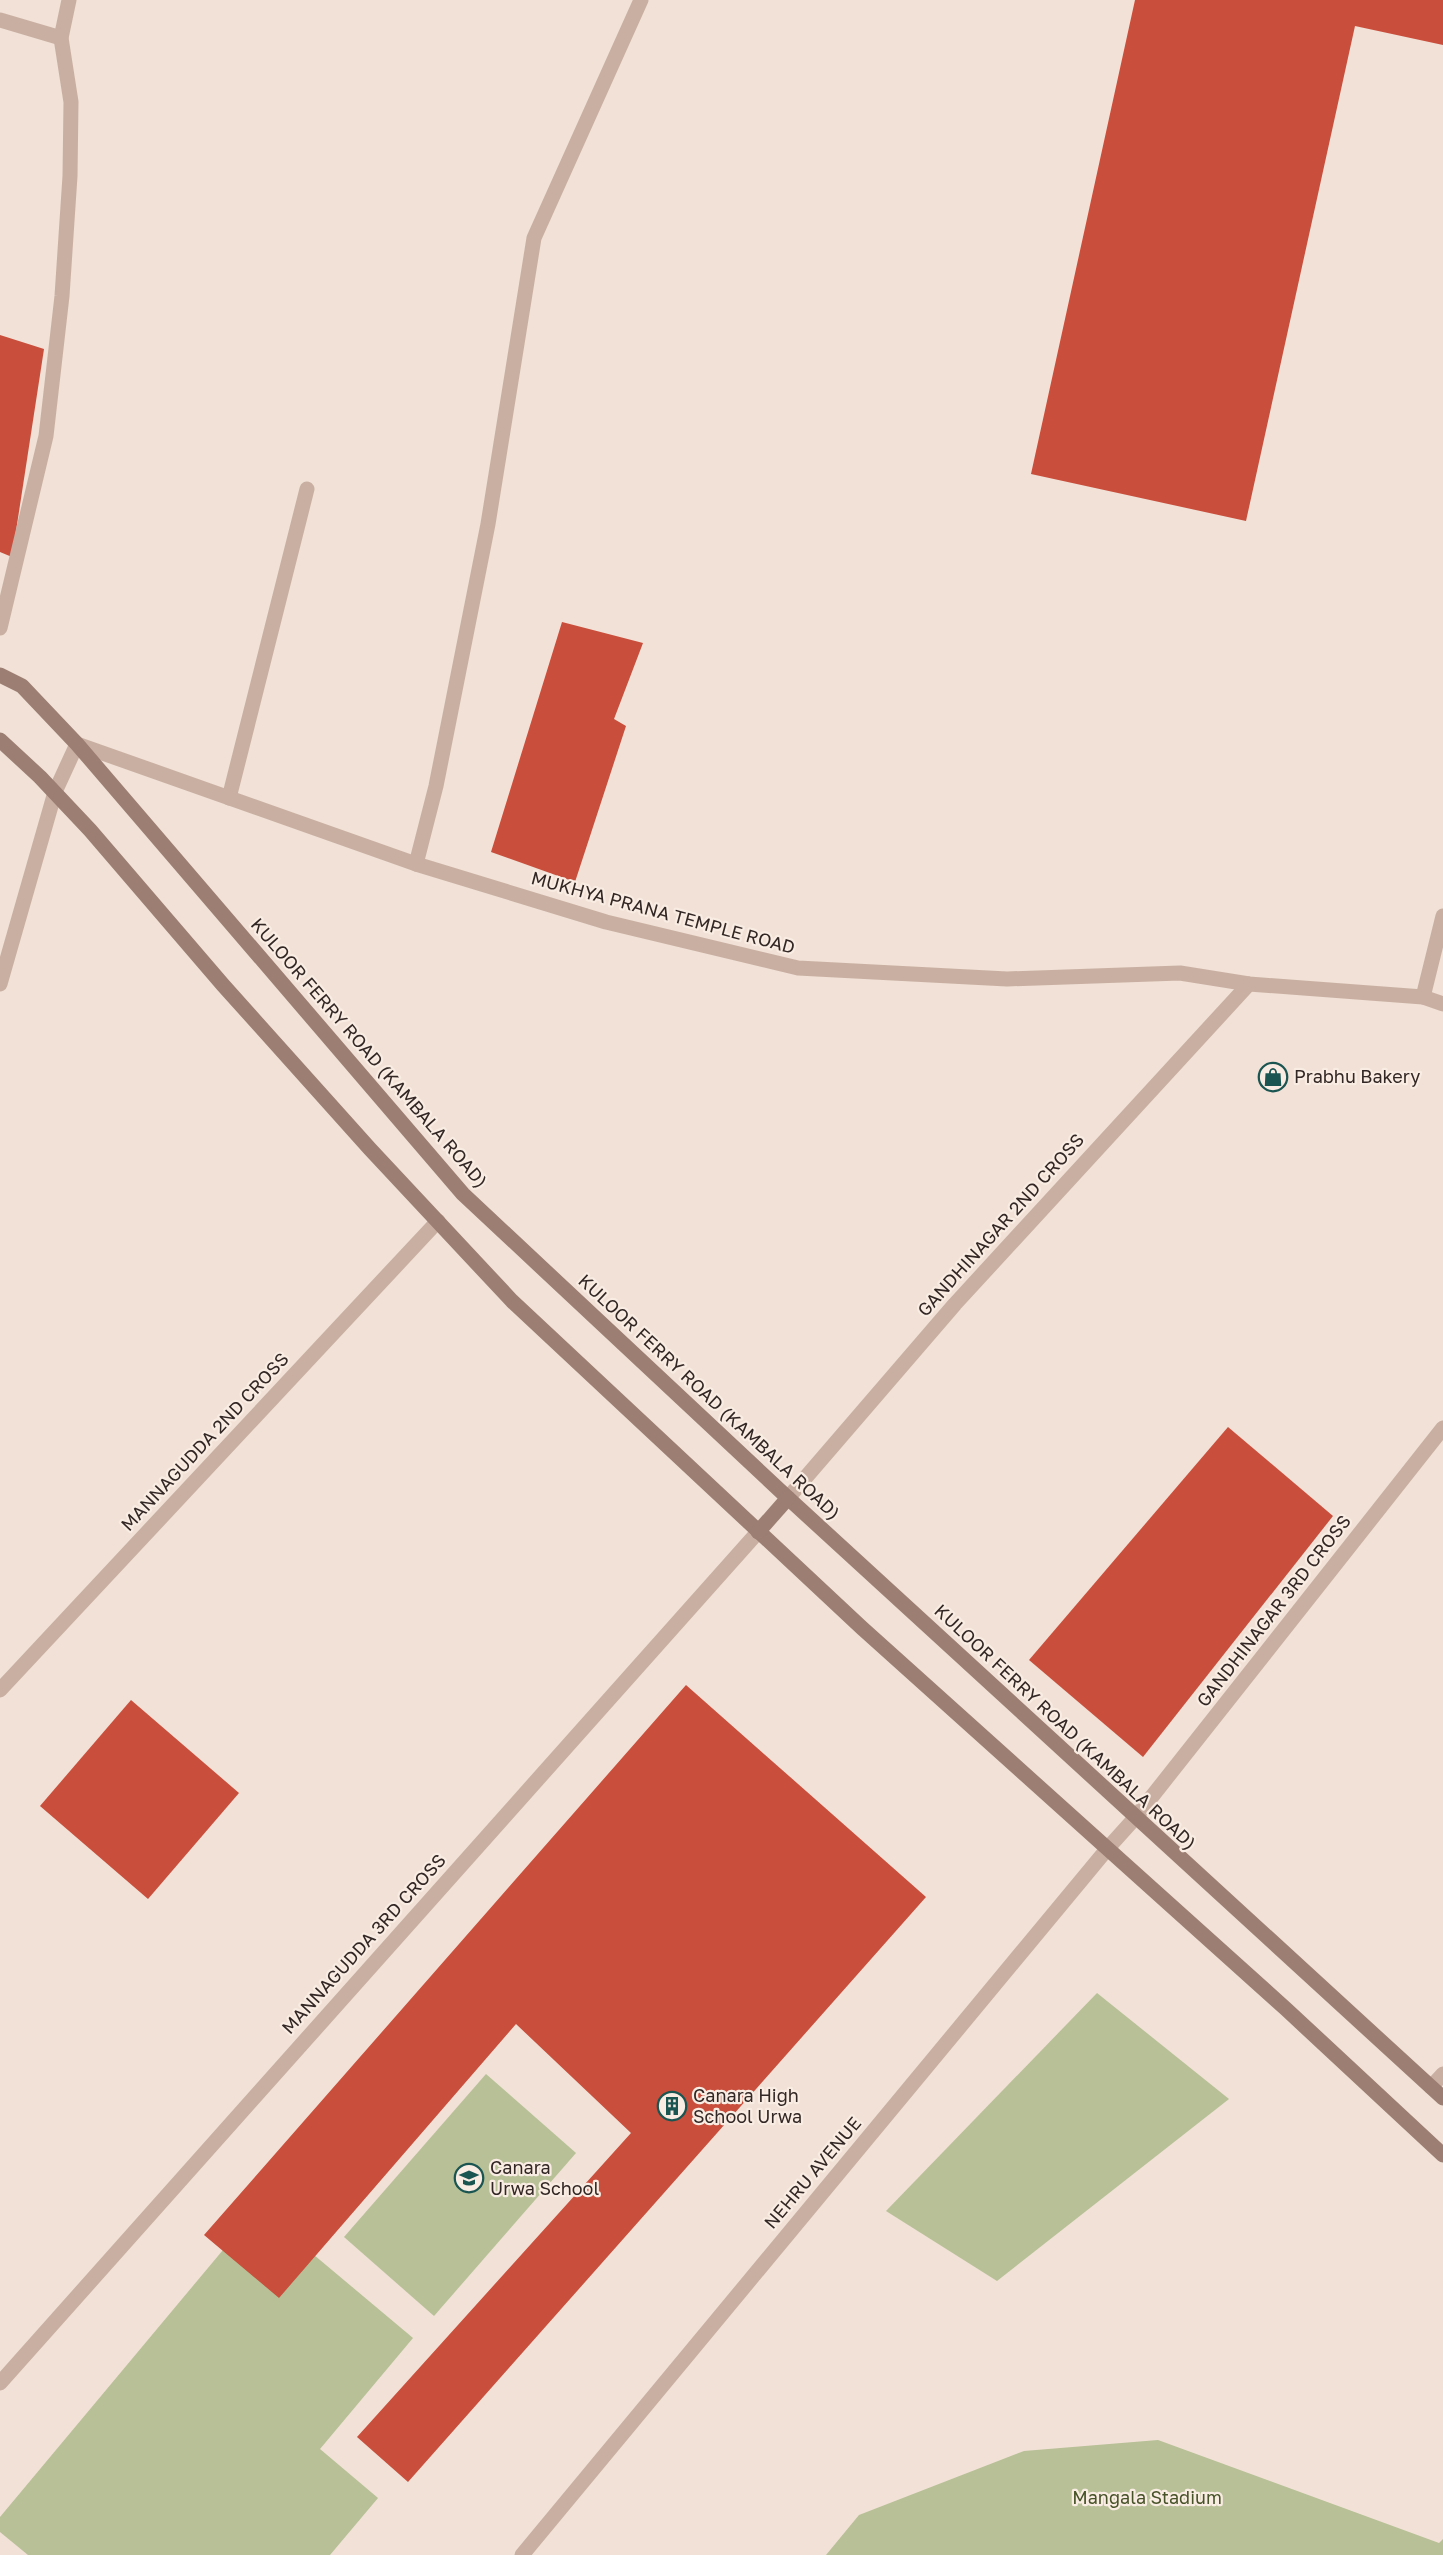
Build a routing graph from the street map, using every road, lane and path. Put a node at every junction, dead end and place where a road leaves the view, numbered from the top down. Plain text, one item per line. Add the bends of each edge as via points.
1 (69, 0) edge
2 (641, 0) edge
3 (0, 20) edge
4 (61, 38) junction
5 (307, 489) dead end
6 (0, 628) edge
7 (0, 675) edge
8 (0, 740) edge
9 (77, 744) junction
10 (55, 792) junction
11 (229, 798) junction
12 (416, 864) junction
13 (1443, 916) edge
14 (0, 984) edge
15 (1249, 984) junction
16 (1423, 997) junction
17 (1443, 1004) edge
18 (438, 1221) junction
19 (1443, 1428) edge
20 (788, 1498) junction
21 (758, 1532) junction
22 (0, 1690) edge
23 (1135, 1818) junction
24 (1107, 1848) junction
25 (1443, 2074) edge
26 (1431, 2087) junction
27 (1443, 2098) edge
28 (1443, 2155) edge
29 (0, 2383) edge
30 (522, 2555) edge

1 - 4 street
2 - 12 street via 534,238 488,524 436,786
3 - 4 street
4 - 6 street via 72,102 62,296 45,436
5 - 11 street
7 - 9 main road, KULOOR FERRY ROAD (KAMBALA ROAD) via 22,686
8 - 10 main road
9 - 10 street
9 - 11 street, MUKHYA PRANA TEMPLE ROAD
9 - 20 main road, KULOOR FERRY ROAD (KAMBALA ROAD) via 463,1194
10 - 14 street
10 - 18 main road via 230,994
11 - 12 street, MUKHYA PRANA TEMPLE ROAD
12 - 15 street, MUKHYA PRANA TEMPLE ROAD via 606,922 798,968 1007,980 1180,973
13 - 16 street
15 - 16 street, MUKHYA PRANA TEMPLE ROAD
15 - 20 street, GANDHINAGAR 2ND CROSS via 955,1304
16 - 17 street, MUKHYA PRANA TEMPLE ROAD
18 - 21 main road via 512,1301
18 - 22 street, MANNAGUDDA 2ND CROSS
19 - 23 street, GANDHINAGAR 3RD CROSS
20 - 21 main road
20 - 23 main road, KULOOR FERRY ROAD (KAMBALA ROAD)
21 - 24 main road
21 - 29 street, MANNAGUDDA 3RD CROSS
23 - 24 street, NEHRU AVENUE
23 - 26 main road, KULOOR FERRY ROAD (KAMBALA ROAD)
24 - 28 main road
24 - 30 street, NEHRU AVENUE
25 - 26 street
26 - 27 main road, KULOOR FERRY ROAD (KAMBALA ROAD)

